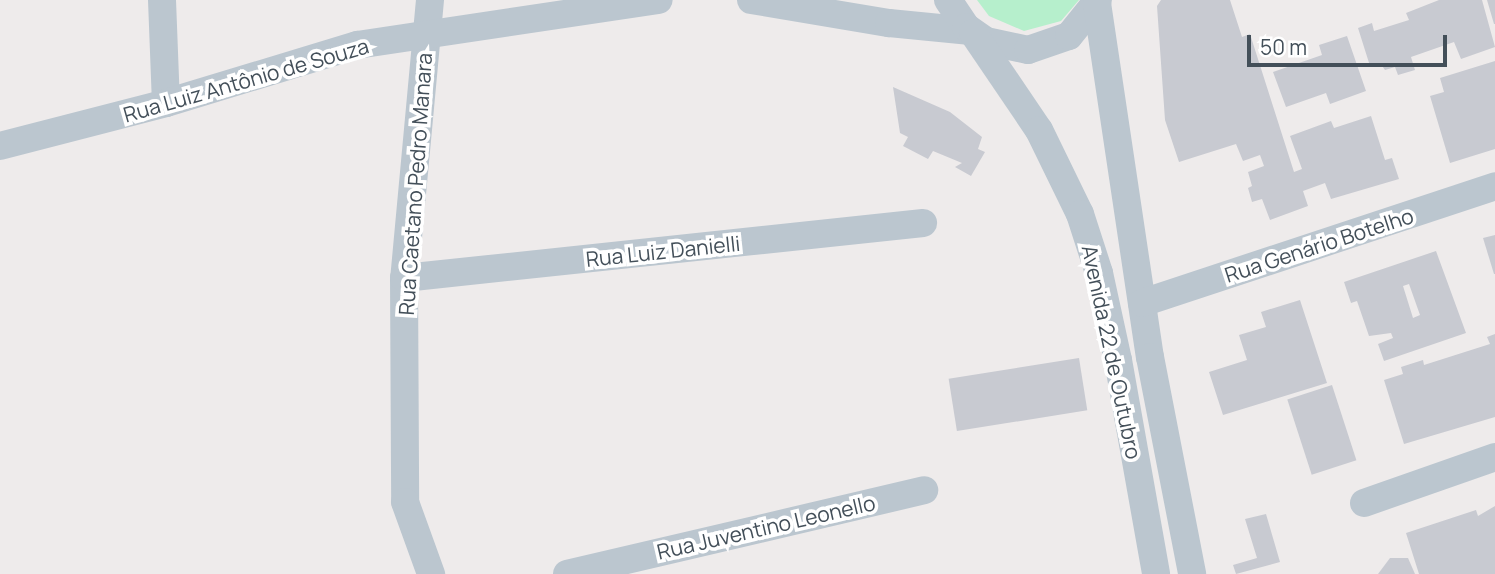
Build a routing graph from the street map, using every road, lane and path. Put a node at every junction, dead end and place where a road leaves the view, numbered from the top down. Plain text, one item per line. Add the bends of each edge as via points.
1 (162, 0) edge
2 (430, 0) edge
3 (659, 0) edge
4 (751, 0) edge
5 (948, 0) edge
6 (1098, 2) edge
7 (972, 32) junction
8 (427, 36) junction
9 (166, 103) junction
10 (0, 146) edge
11 (1495, 186) edge
12 (923, 223) dead end
13 (404, 278) junction
14 (1142, 303) junction
15 (1495, 457) edge
16 (925, 490) dead end
17 (1364, 503) dead end
18 (430, 574) edge
19 (567, 574) edge
20 (1156, 574) edge
21 (1192, 574) edge

1 - 9 street
2 - 8 street, Rua Caetano Pedro Manara
3 - 8 street, Rua Luiz Antônio de Souza
4 - 7 street
5 - 7 street, Avenida 22 de Outubro
6 - 7 street via 1080,27 1043,48 1013,49
6 - 14 street, Avenida 22 de Outubro
7 - 20 street, Avenida 22 de Outubro via 1039,130 1080,214 1099,273 1118,360
8 - 9 street, Rua Luiz Antônio de Souza via 357,45
8 - 13 street, Rua Caetano Pedro Manara
9 - 10 street, Rua Luiz Antônio de Souza
11 - 14 street, Rua Genário Botelho
12 - 13 street, Rua Luiz Danielli
13 - 18 street, Rua Caetano Pedro Manara via 405,502
14 - 21 street, Avenida 22 de Outubro
15 - 17 street
16 - 19 street, Rua Juventino Leonello

